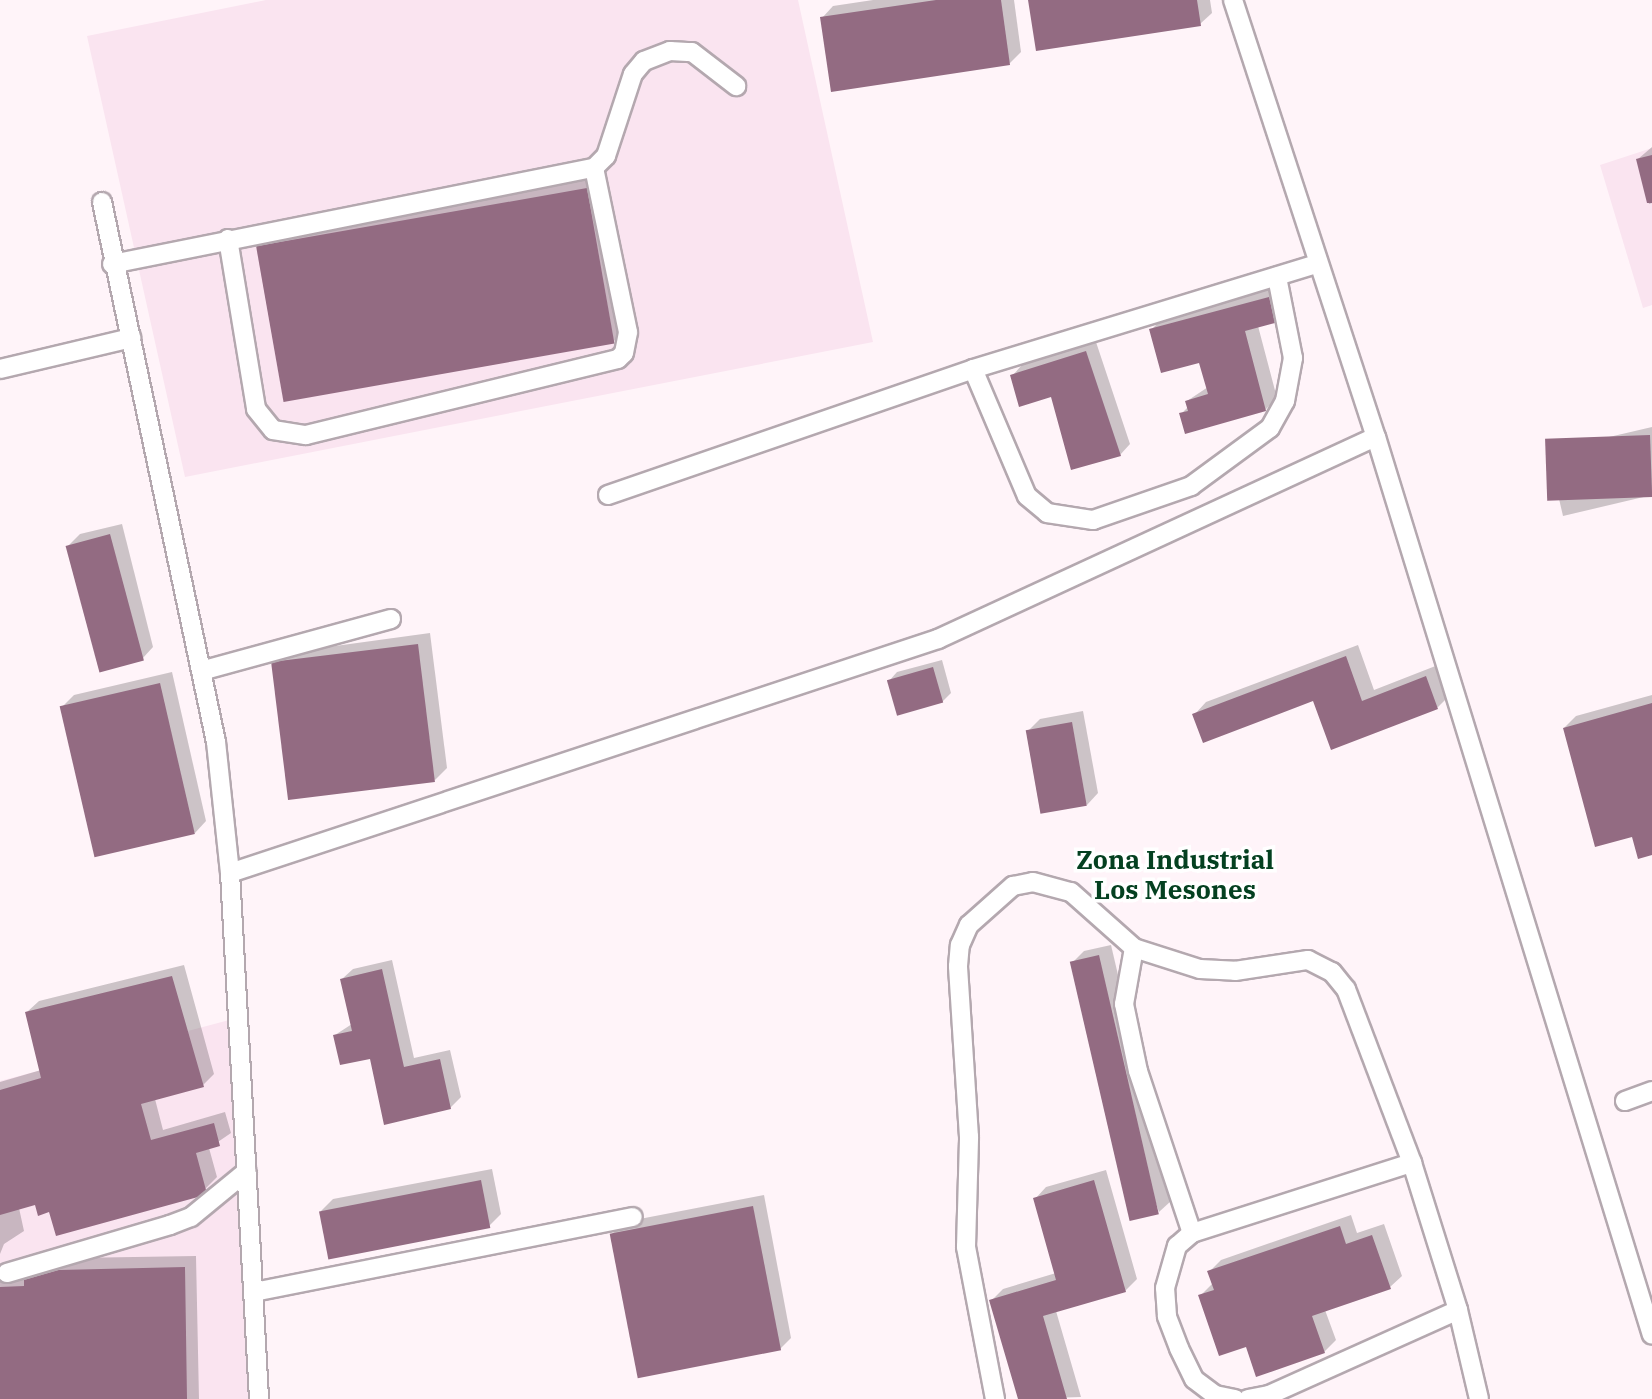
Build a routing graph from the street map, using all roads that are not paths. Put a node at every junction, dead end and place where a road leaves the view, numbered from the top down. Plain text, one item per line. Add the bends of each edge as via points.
1 (1233, 0) edge
2 (736, 86) dead end
3 (594, 168) junction
4 (102, 202) dead end
5 (228, 239) junction
6 (112, 264) junction
7 (1317, 264) junction
8 (1277, 277) junction
9 (131, 338) junction
10 (0, 369) edge
11 (973, 369) junction
12 (1376, 437) junction
13 (608, 495) dead end
14 (391, 619) dead end
15 (201, 671) junction
16 (230, 873) junction
17 (1134, 948) junction
18 (1652, 1091) edge
19 (1625, 1101) dead end
20 (1412, 1163) junction
21 (247, 1171) junction
22 (633, 1217) dead end
23 (1192, 1233) junction
24 (7, 1273) dead end
25 (254, 1292) junction
26 (1458, 1310) junction
27 (1652, 1335) edge
28 (259, 1399) edge
29 (995, 1399) edge
30 (1235, 1399) edge
31 (1248, 1399) edge
32 (1479, 1399) edge

1 - 7 street
2 - 3 street via 692,52 670,51 644,61 625,91 606,156
3 - 5 street
3 - 5 street via 628,332 618,359 306,435 273,430 256,409
4 - 6 street
5 - 6 street
6 - 9 street
7 - 8 street
7 - 12 street
8 - 11 street
8 - 11 street via 1293,358 1285,401 1270,428 1191,486 1093,520 1047,513 1027,496
9 - 10 street
9 - 15 street
11 - 13 street
12 - 16 street via 937,639
12 - 27 street
14 - 15 street
15 - 16 street via 216,742
16 - 21 street
17 - 20 street via 1200,969 1235,971 1308,960 1332,972 1346,989
17 - 23 street via 1124,1004 1138,1071
17 - 29 street via 1071,892 1033,882 1013,886 991,901 969,925 960,945 969,1137 966,1247
18 - 19 street
20 - 23 street
20 - 26 street
21 - 24 street via 191,1217
21 - 25 street
22 - 25 street
23 - 30 street via 1177,1246 1169,1265 1167,1316 1194,1379 1215,1395
25 - 28 street
26 - 31 street via 1269,1395
26 - 32 street

